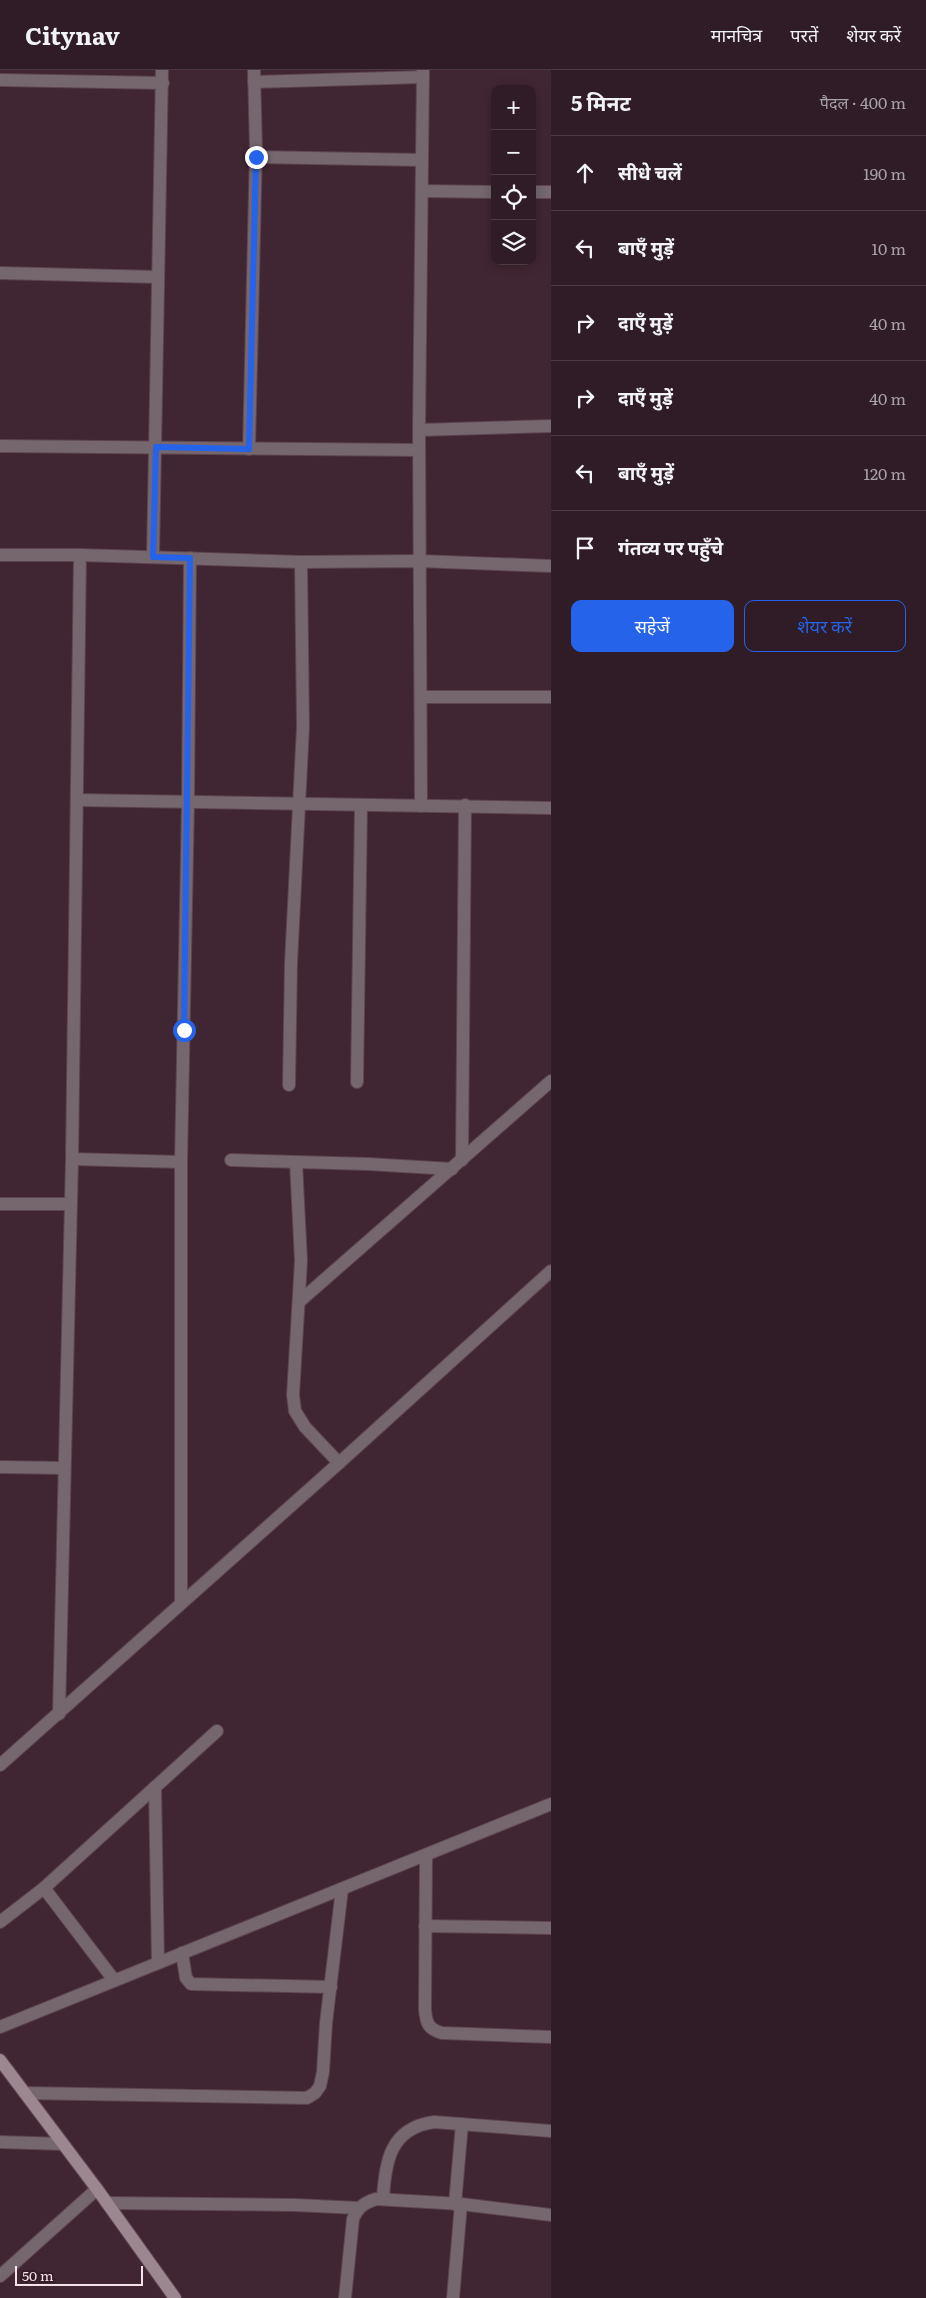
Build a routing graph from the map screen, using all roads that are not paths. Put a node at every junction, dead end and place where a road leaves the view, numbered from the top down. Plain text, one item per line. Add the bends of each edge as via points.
1 (162, 70) edge
2 (423, 73) edge
3 (254, 76) edge
4 (0, 80) edge
5 (163, 83) junction
6 (256, 157) junction
7 (422, 160) junction
8 (422, 192) junction
9 (491, 192) edge
10 (536, 192) edge
11 (551, 192) edge
12 (0, 273) edge
13 (158, 277) junction
14 (551, 426) edge
15 (419, 430) junction
16 (0, 446) edge
17 (156, 447) junction
18 (249, 449) junction
19 (419, 450) junction
20 (0, 555) edge
21 (80, 555) junction
22 (153, 557) junction
23 (190, 558) junction
24 (419, 561) junction
25 (301, 562) junction
26 (551, 566) edge
27 (421, 697) junction
28 (551, 697) edge
29 (76, 800) junction
30 (188, 802) junction
31 (298, 804) junction
32 (464, 805) junction
33 (361, 806) junction
34 (421, 806) junction
35 (551, 808) edge
36 (551, 1081) edge
37 (357, 1082) dead end
38 (289, 1085) dead end
39 (72, 1159) junction
40 (231, 1160) dead end
41 (181, 1162) junction
42 (296, 1162) junction
43 (457, 1164) junction
44 (0, 1204) edge
45 (70, 1204) junction
46 (551, 1271) edge
47 (300, 1301) junction
48 (340, 1463) junction
49 (0, 1467) edge
50 (64, 1468) junction
51 (181, 1603) junction
52 (59, 1714) junction
53 (217, 1731) dead end
54 (0, 1764) edge
55 (155, 1787) junction
56 (551, 1804) edge
57 (426, 1856) junction
58 (44, 1888) junction
59 (342, 1889) junction
60 (0, 1922) edge
61 (425, 1926) junction
62 (551, 1928) edge
63 (182, 1953) junction
64 (158, 1963) junction
65 (114, 1980) junction
66 (331, 1987) junction
67 (0, 2027) edge
68 (551, 2037) edge
69 (0, 2060) edge
70 (25, 2094) junction
71 (462, 2124) junction
72 (551, 2131) edge
73 (0, 2142) edge
74 (63, 2144) junction
75 (97, 2189) junction
76 (383, 2199) junction
77 (107, 2203) junction
78 (458, 2204) junction
79 (358, 2208) junction
80 (551, 2215) edge
81 (0, 2276) edge
82 (175, 2298) edge
83 (345, 2298) edge
84 (453, 2298) edge

1 - 5 street
2 - 3 street
2 - 7 street
3 - 6 street
4 - 5 street
5 - 13 street
6 - 7 street
6 - 18 street
7 - 8 street
8 - 9 street
8 - 15 street
10 - 11 street
12 - 13 street
13 - 17 street
14 - 15 street
15 - 19 street
16 - 17 street
17 - 18 street
17 - 22 street
18 - 19 street
19 - 24 street
20 - 21 street
21 - 22 street
21 - 29 street
22 - 23 street
23 - 25 street
23 - 30 street
24 - 25 street
24 - 26 street
24 - 27 street
25 - 31 street via 303,727
27 - 28 street
27 - 34 street
29 - 30 street
29 - 39 street
30 - 31 street
30 - 41 street
31 - 33 street
31 - 38 street
32 - 34 street
32 - 35 street
32 - 43 street
33 - 34 street
33 - 37 street
36 - 43 street
39 - 41 street
39 - 45 street
40 - 42 street
41 - 51 street
42 - 43 street
42 - 47 street
43 - 47 street
44 - 45 street
45 - 50 street
46 - 48 street
47 - 48 street via 293,1395 295,1411 305,1427
48 - 51 street
49 - 50 street
50 - 52 street
51 - 52 street
52 - 54 street
53 - 55 street
55 - 58 street
55 - 64 street
56 - 57 street
57 - 59 street
57 - 61 street
58 - 60 street
58 - 65 street
59 - 63 street
59 - 66 street
61 - 62 street
61 - 68 street via 428,2026 442,2033
63 - 64 street
63 - 66 street via 186,1978 191,1984
64 - 65 street
65 - 67 street
66 - 70 street via 320,2086 307,2098
69 - 70 street
70 - 74 street
71 - 72 street
71 - 76 street via 423,2124 397,2141 387,2162
71 - 78 street
73 - 74 street
74 - 75 street
75 - 77 street
75 - 81 street
76 - 78 street
76 - 79 street via 366,2202
77 - 79 street
77 - 82 street
78 - 80 street
78 - 84 street
79 - 83 street via 353,2219

